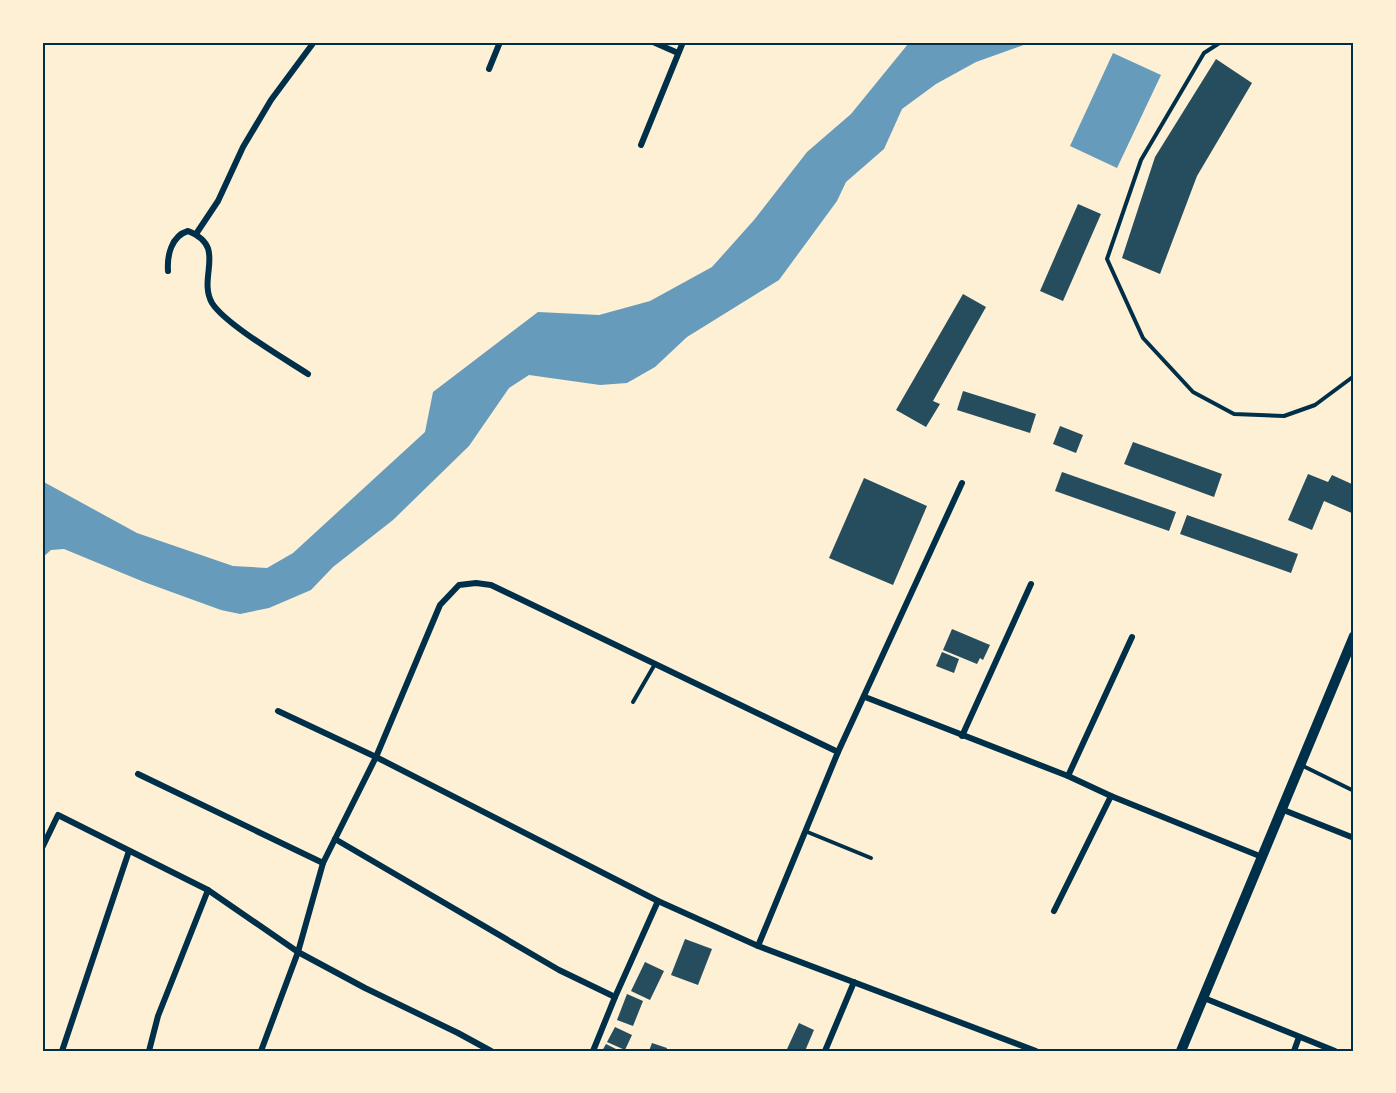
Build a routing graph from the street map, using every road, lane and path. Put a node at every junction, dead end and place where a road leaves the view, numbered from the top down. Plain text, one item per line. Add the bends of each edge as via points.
1 (314, 42) edge
2 (500, 42) edge
3 (653, 42) edge
4 (682, 42) edge
5 (1221, 42) edge
6 (678, 53) junction
7 (489, 69) dead end
8 (641, 145) dead end
9 (195, 234) junction
10 (168, 271) dead end
11 (308, 374) dead end
12 (1354, 376) edge
13 (962, 483) dead end
14 (1030, 584) dead end
15 (1354, 636) edge
16 (1132, 637) dead end
17 (655, 664) junction
18 (865, 697) junction
19 (633, 702) dead end
20 (278, 711) dead end
21 (962, 736) junction
22 (838, 752) junction
23 (376, 757) junction
24 (1300, 764) junction
25 (138, 774) dead end
26 (1068, 776) junction
27 (1354, 791) edge
28 (1111, 796) junction
29 (1281, 809) junction
30 (804, 831) junction
31 (1354, 838) edge
32 (334, 839) junction
33 (42, 848) edge
34 (129, 851) junction
35 (1262, 857) junction
36 (871, 858) dead end
37 (324, 863) junction
38 (208, 890) junction
39 (658, 901) junction
40 (1054, 911) dead end
41 (758, 946) junction
42 (298, 952) junction
43 (854, 982) junction
44 (615, 997) junction
45 (1204, 998) junction
46 (1299, 1037) junction
47 (62, 1051) edge
48 (149, 1051) edge
49 (261, 1051) edge
50 (490, 1051) edge
51 (593, 1051) edge
52 (825, 1051) edge
53 (1036, 1051) edge
54 (1181, 1051) edge
55 (1294, 1051) edge
56 (1335, 1051) edge

1 - 9 street via 272,100 243,147 218,201
2 - 7 street
3 - 6 street
4 - 6 street
5 - 12 lane via 1204,54 1141,160 1107,259 1143,338 1193,392 1234,414 1284,416 1315,405
6 - 8 street
9 - 10 street via 180,234 169,251
9 - 11 street via 208,246 208,288 213,304
13 - 18 street
14 - 21 street
15 - 24 main road
16 - 26 street
17 - 19 lane
17 - 22 street
17 - 23 street via 491,585 459,585 440,604
18 - 21 street
18 - 22 street
20 - 23 street
21 - 26 street
22 - 30 street
23 - 32 street
23 - 39 street
24 - 27 lane
24 - 29 main road
25 - 37 street
26 - 28 street
28 - 35 street
28 - 40 street
29 - 31 street
29 - 35 main road
30 - 36 lane
30 - 41 street
32 - 37 street
32 - 44 street via 559,970
33 - 34 street via 58,815
34 - 38 street
34 - 47 street
35 - 45 main road
37 - 42 street
38 - 42 street
38 - 48 street via 158,1016
39 - 41 street
39 - 44 street
41 - 43 street
42 - 49 street
42 - 50 street
43 - 52 street
43 - 53 street
44 - 51 street
45 - 46 street
45 - 54 main road
46 - 55 street
46 - 56 street

